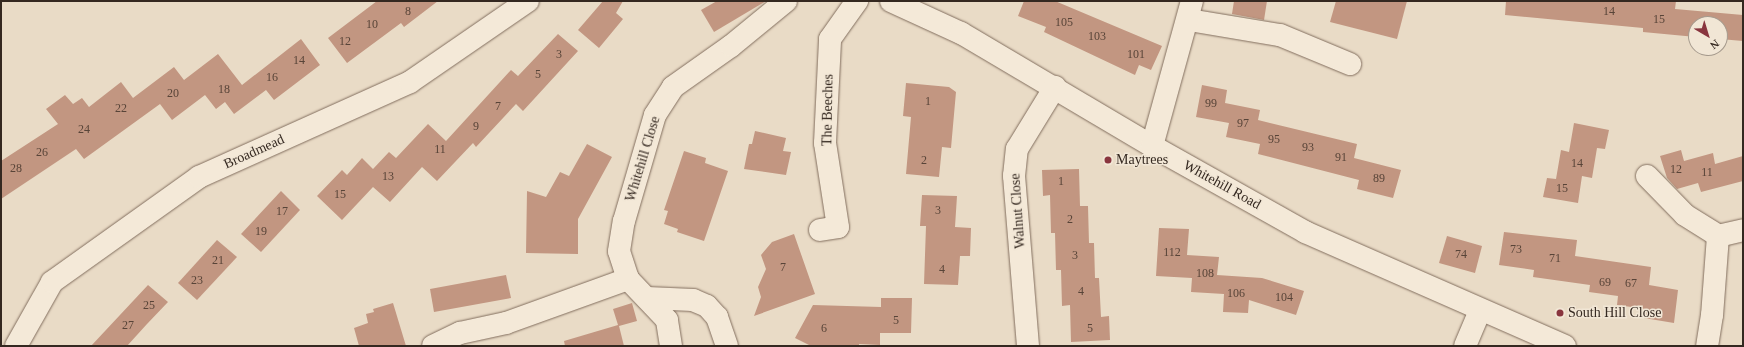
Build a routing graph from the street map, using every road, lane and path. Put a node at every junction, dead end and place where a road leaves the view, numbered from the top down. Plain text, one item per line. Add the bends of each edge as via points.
1 (528, 1) edge
2 (786, 1) edge
3 (856, 1) edge
4 (891, 1) edge
5 (1190, 10) edge
6 (1350, 64) dead end
7 (1055, 87) junction
8 (1152, 146) junction
9 (1647, 176) dead end
10 (837, 228) dead end
11 (1743, 230) edge
12 (1718, 236) junction
13 (628, 279) junction
14 (647, 298) junction
15 (1480, 310) junction
16 (16, 346) edge
17 (433, 346) edge
18 (671, 346) edge
19 (726, 346) edge
20 (1028, 346) edge
21 (1465, 346) edge
22 (1565, 346) edge
23 (1707, 346) edge

1 - 16 street, Broadmead via 410,82 199,177 52,282
2 - 13 street, Whitehill Close via 731,46 673,87 655,115 624,221 619,251
3 - 10 street, The Beeches via 830,39 825,143
4 - 7 street, Whitehill Road via 961,33
5 - 6 street via 1280,35
5 - 8 street
7 - 8 street, Whitehill Road
7 - 20 street, Walnut Close via 1017,148 1014,176
8 - 15 street, Whitehill Road via 1305,232
9 - 12 street via 1685,215
11 - 12 street
12 - 23 street
13 - 14 street, Whitehill Close
13 - 17 street via 506,323 460,333
14 - 18 street, Whitehill Close via 666,320
14 - 19 street via 693,300 707,306 717,317
15 - 21 street
15 - 22 street, Whitehill Road

